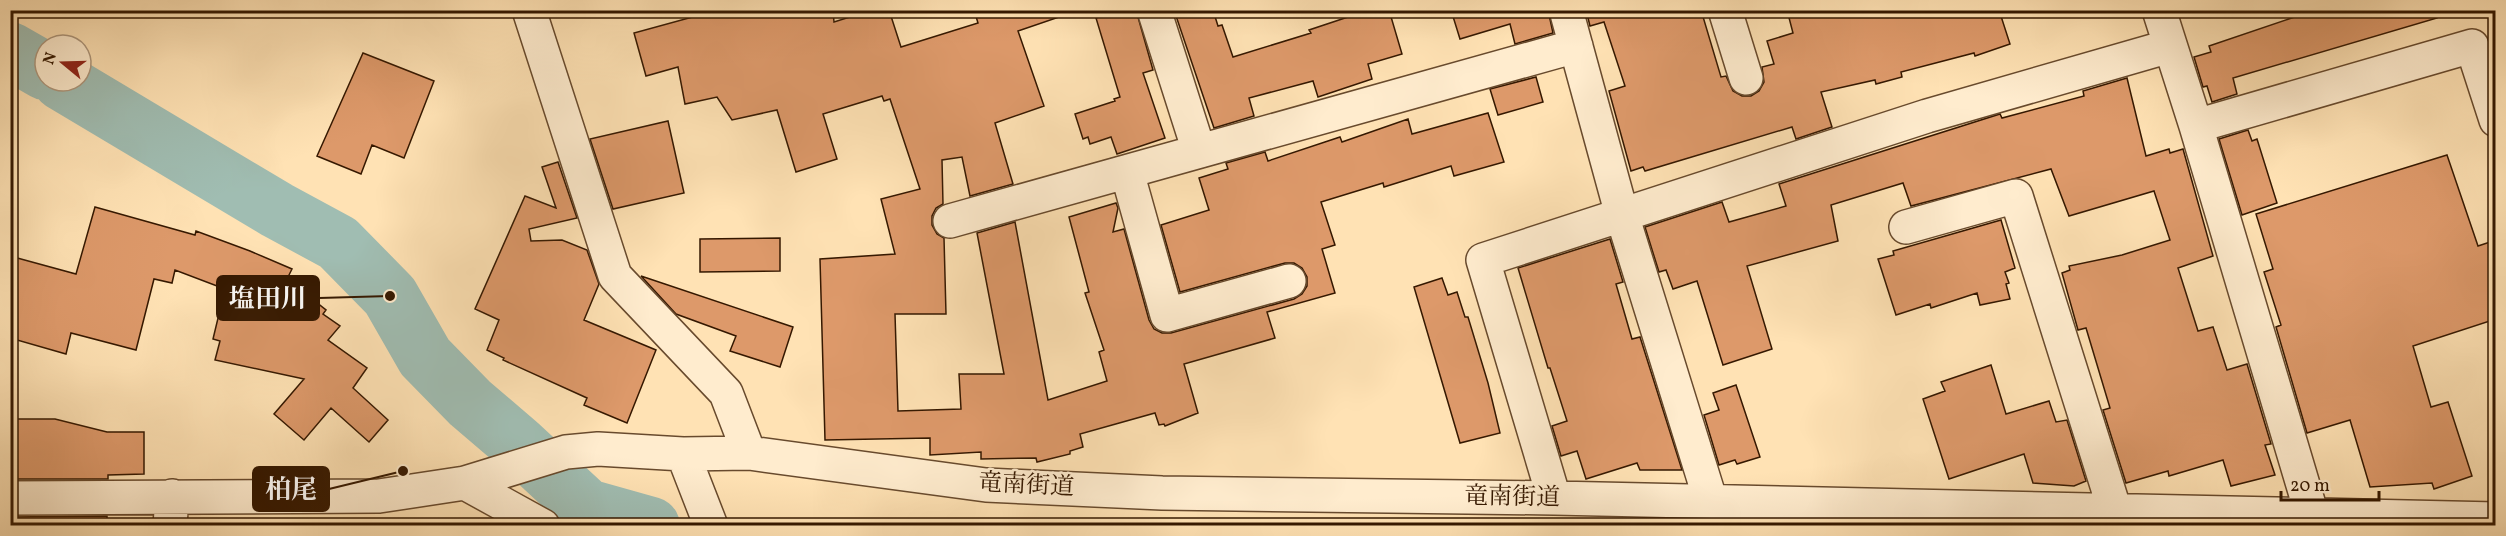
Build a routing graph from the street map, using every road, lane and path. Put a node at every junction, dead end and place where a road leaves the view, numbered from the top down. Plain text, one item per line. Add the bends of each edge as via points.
1 (1154, 10) edge
2 (1566, 10) edge
3 (1725, 10) edge
4 (2159, 10) edge
5 (530, 11) edge
6 (1576, 46) junction
7 (2170, 46) junction
8 (1746, 78) dead end
9 (2496, 120) edge
10 (2196, 126) junction
11 (1199, 152) junction
12 (1127, 172) junction
13 (1622, 215) junction
14 (950, 221) dead end
15 (1906, 227) dead end
16 (1288, 281) dead end
17 (749, 453) junction
18 (683, 454) junction
19 (478, 479) junction
20 (10, 498) edge
21 (1554, 498) junction
22 (1711, 502) junction
23 (171, 511) edge
24 (2115, 511) junction
25 (2496, 519) edge
26 (2312, 520) edge
27 (543, 525) edge
28 (711, 525) edge

1 - 11 street
2 - 6 street
3 - 8 street
4 - 7 street
5 - 17 street via 615,276 726,393
6 - 11 street
6 - 13 street
7 - 10 street
7 - 13 street via 1927,116
9 - 10 street via 2472,46
10 - 26 street
11 - 12 street
12 - 14 street
12 - 16 street via 1167,315
13 - 21 street via 1482,260
13 - 22 street
15 - 24 street via 2016,196
17 - 18 street, 竜南街道
17 - 21 street, 竜南街道 via 986,485 1162,493
18 - 19 street, 竜南街道 via 598,449 566,452
18 - 28 street
19 - 23 street, 竜南街道 via 379,496
19 - 27 street
20 - 23 street, 竜南街道
21 - 22 street, 竜南街道
22 - 24 street, 竜南街道
24 - 26 street, 竜南街道
25 - 26 street, 竜南街道

